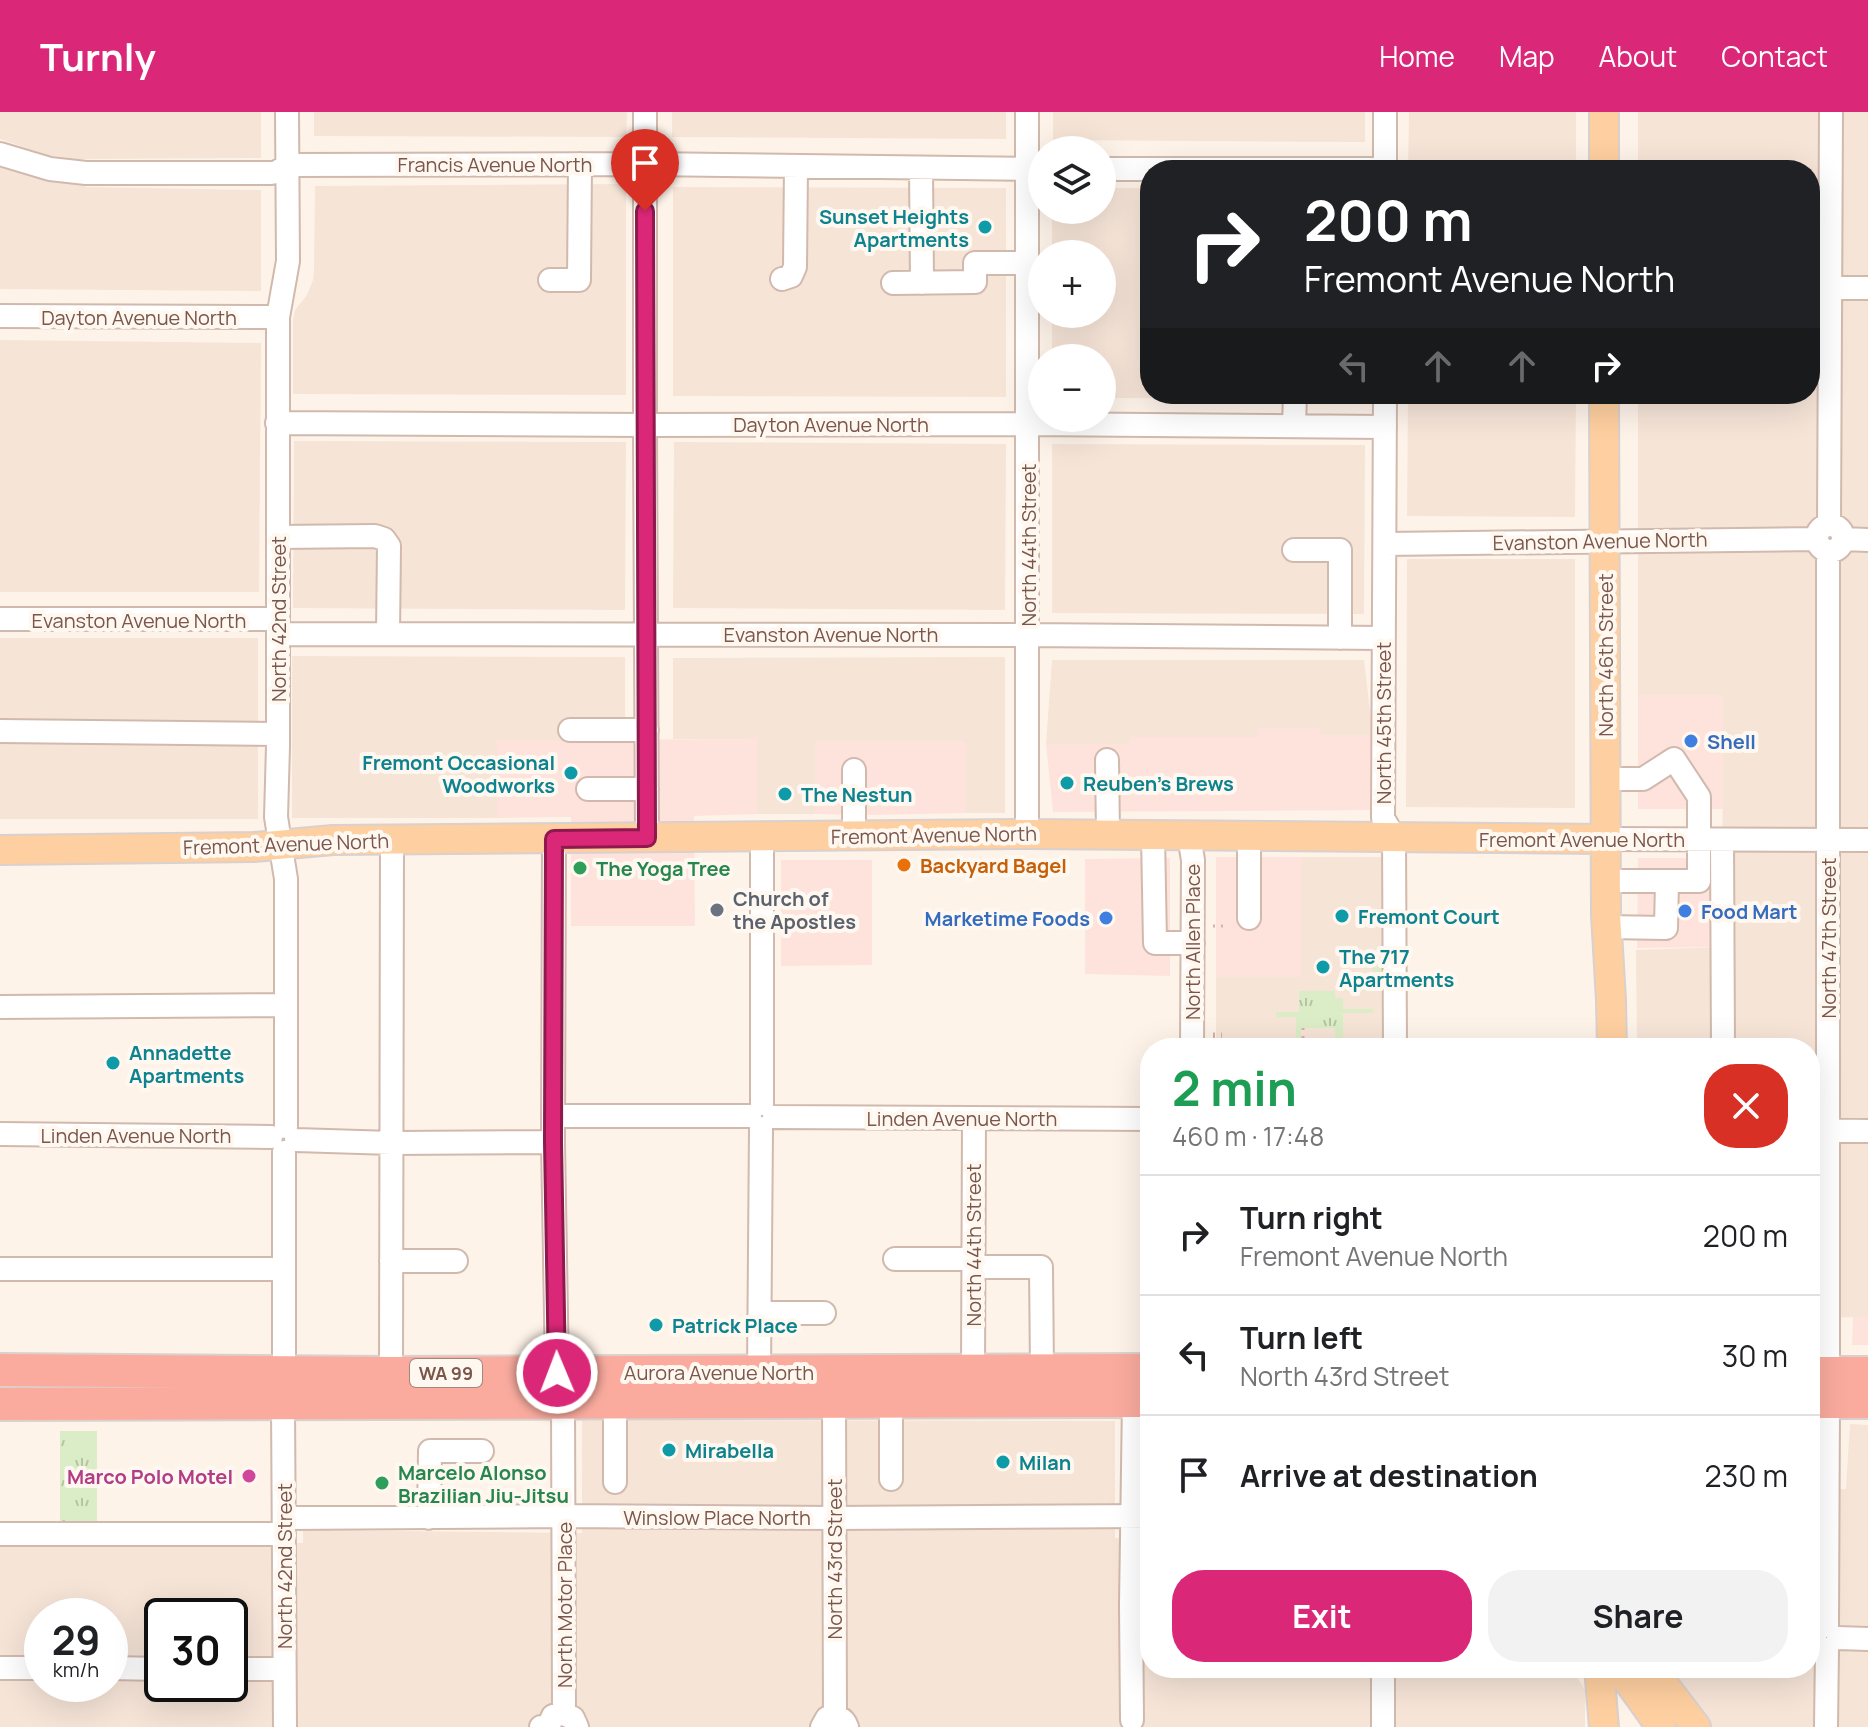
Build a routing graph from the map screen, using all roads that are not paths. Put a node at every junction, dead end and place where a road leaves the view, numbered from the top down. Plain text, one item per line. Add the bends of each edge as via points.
1 (287, 112) edge
2 (645, 112) edge
3 (1027, 112) edge
4 (1385, 112) edge
5 (1604, 112) edge
6 (1831, 112) edge
7 (1030, 136) edge
8 (0, 154) edge
9 (1385, 160) edge
10 (1604, 160) edge
11 (580, 164) junction
12 (645, 164) junction
13 (288, 165) junction
14 (796, 166) junction
15 (921, 168) junction
16 (1028, 169) edge
17 (1116, 169) edge
18 (1140, 169) edge
19 (1028, 263) edge
20 (782, 279) dead end
21 (550, 280) dead end
22 (893, 283) dead end
23 (922, 283) junction
24 (1820, 288) edge
25 (1868, 288) edge
26 (0, 316) edge
27 (278, 317) junction
28 (1295, 404) edge
29 (1385, 404) edge
30 (1604, 404) edge
31 (277, 423) junction
32 (1028, 424) joint
33 (645, 425) junction
34 (1116, 425) edge
35 (1294, 426) junction
36 (1385, 427) junction
37 (278, 537) junction
38 (1829, 539) junction
39 (1605, 540) junction
40 (1868, 540) edge
41 (1385, 544) junction
42 (1294, 550) dead end
43 (0, 619) edge
44 (278, 626) junction
45 (646, 633) junction
46 (388, 634) junction
47 (1027, 635) junction
48 (1340, 638) junction
49 (1383, 638) junction
50 (570, 730) dead end
51 (647, 730) junction
52 (0, 731) edge
53 (278, 734) junction
54 (1107, 760) dead end
55 (854, 770) dead end
56 (1605, 779) junction
57 (588, 789) dead end
58 (647, 789) junction
59 (1027, 834) junction
60 (1108, 835) junction
61 (1153, 835) junction
62 (854, 836) junction
63 (1189, 836) junction
64 (1249, 836) junction
65 (762, 837) junction
66 (1394, 837) junction
67 (647, 838) junction
68 (554, 839) junction
69 (1606, 839) junction
70 (1699, 839) junction
71 (392, 840) junction
72 (1722, 840) junction
73 (1828, 840) junction
74 (1868, 840) edge
75 (280, 844) junction
76 (0, 850) edge
77 (1606, 881) junction
78 (1667, 881) junction
79 (1249, 918) dead end
80 (1606, 921) junction
81 (1193, 943) junction
82 (286, 1005) junction
83 (0, 1007) edge
84 (1192, 1038) edge
85 (1387, 1038) edge
86 (1594, 1038) edge
87 (1612, 1038) edge
88 (1723, 1038) edge
89 (1820, 1098) edge
90 (553, 1116) junction
91 (762, 1116) junction
92 (974, 1118) junction
93 (1140, 1119) edge
94 (1820, 1130) edge
95 (1868, 1131) edge
96 (0, 1134) edge
97 (284, 1139) junction
98 (553, 1142) junction
99 (392, 1143) junction
100 (895, 1259) dead end
101 (391, 1261) junction
102 (456, 1261) dead end
103 (973, 1263) junction
104 (0, 1269) edge
105 (284, 1269) junction
106 (760, 1313) junction
107 (824, 1313) dead end
108 (0, 1370) edge
109 (1140, 1370) edge
110 (973, 1371) junction
111 (1042, 1371) junction
112 (759, 1372) junction
113 (391, 1373) junction
114 (1868, 1373) edge
115 (560, 1387) junction
116 (1820, 1387) edge
117 (1820, 1387) edge
118 (284, 1389) junction
119 (1140, 1401) edge
120 (615, 1402) junction
121 (834, 1402) junction
122 (891, 1402) junction
123 (1868, 1402) edge
124 (0, 1404) edge
125 (1820, 1450) edge
126 (482, 1451) dead end
127 (891, 1479) dead end
128 (615, 1482) dead end
129 (564, 1516) junction
130 (1140, 1516) edge
131 (429, 1518) junction
132 (834, 1518) junction
133 (284, 1526) junction
134 (0, 1534) edge
135 (1140, 1618) edge
136 (1823, 1638) edge
137 (1868, 1639) edge
138 (0, 1668) edge
139 (24, 1668) edge
140 (248, 1669) edge
141 (284, 1669) junction
142 (1383, 1678) edge
143 (1601, 1678) edge
144 (1608, 1678) edge
145 (1659, 1678) edge
146 (566, 1723) edge
147 (835, 1723) edge
148 (1132, 1725) edge
149 (285, 1727) edge
150 (541, 1727) edge
151 (584, 1727) edge
152 (1383, 1727) edge
153 (1604, 1727) edge
154 (1661, 1727) edge
155 (1696, 1727) edge
156 (1826, 1727) edge

1 - 13 street, North 42nd Street
2 - 12 street
3 - 7 street, North 44th Street
4 - 9 street
5 - 10 main road
6 - 24 street, North 47th Street
8 - 13 street, Francis Avenue North via 86,173 271,173
11 - 12 street, Francis Avenue North
11 - 13 street, Francis Avenue North
11 - 21 street via 579,280
12 - 14 street, Francis Avenue North
12 - 33 street
13 - 27 street, North 42nd Street via 288,261
14 - 15 street, Francis Avenue North
14 - 20 street via 795,267
15 - 16 street, Francis Avenue North
15 - 23 street
17 - 18 street
19 - 23 street via 975,263 975,282
22 - 23 street
24 - 25 street
24 - 38 street, North 47th Street
26 - 27 street, Dayton Avenue North
27 - 31 street, North 42nd Street
28 - 35 street
29 - 36 street, North 45th Street
30 - 39 main road, North 46th Street
31 - 33 street, Dayton Avenue North
31 - 37 street, North 42nd Street
32 - 33 street, Dayton Avenue North
32 - 47 street, North 44th Street
33 - 45 street
34 - 35 street, Dayton Avenue North
35 - 36 street, Dayton Avenue North
36 - 41 street, North 45th Street
37 - 44 street, North 42nd Street
37 - 46 street via 384,539 389,546
38 - 39 street, Evanston Avenue North
38 - 40 street, Evanston Avenue North
38 - 73 street, North 47th Street
39 - 41 street, Evanston Avenue North
39 - 56 main road, North 46th Street
41 - 49 street, North 45th Street
42 - 48 street via 1340,550
43 - 44 street, Evanston Avenue North
44 - 46 street, Evanston Avenue North
44 - 53 street, North 42nd Street
45 - 46 street, Evanston Avenue North
45 - 47 street, Evanston Avenue North
45 - 51 street
47 - 48 street, Evanston Avenue North
47 - 59 street, North 44th Street
48 - 49 street, Evanston Avenue North
49 - 66 street, North 45th Street via 1383,818
50 - 51 street
51 - 58 street
52 - 53 street
53 - 75 street, North 42nd Street
54 - 60 street
55 - 62 street
56 - 69 main road, North 46th Street
56 - 70 street via 1643,779 1674,759 1699,797
57 - 58 street
58 - 67 street
59 - 60 main road, Fremont Avenue North
59 - 62 main road, Fremont Avenue North
60 - 61 main road, Fremont Avenue North
61 - 63 main road, Fremont Avenue North
61 - 81 street via 1155,943
62 - 65 main road, Fremont Avenue North
63 - 64 main road, Fremont Avenue North
63 - 81 street, North Allen Place
64 - 66 main road, Fremont Avenue North
64 - 79 street
65 - 67 main road, Fremont Avenue North
65 - 91 street
66 - 69 main road, Fremont Avenue North
66 - 85 street, North 45th Street
67 - 68 main road, Fremont Avenue North
68 - 71 main road, Fremont Avenue North
68 - 90 street, North Motor Place
69 - 70 street, Fremont Avenue North
69 - 77 main road, North 46th Street
70 - 72 street, Fremont Avenue North
70 - 78 street via 1699,881
71 - 75 main road, Fremont Avenue North
71 - 99 street
72 - 73 street, Fremont Avenue North
72 - 88 street
73 - 74 street, Fremont Avenue North
73 - 89 street, North 47th Street
75 - 76 main road, Fremont Avenue North
75 - 82 street, North 42nd Street via 286,879
77 - 78 street
77 - 80 main road, North 46th Street
78 - 80 street via 1666,928
80 - 86 main road, North 46th Street
80 - 87 main road, North 46th Street
81 - 84 street, North Allen Place
82 - 83 street
82 - 97 street, North 42nd Street
90 - 91 street, Linden Avenue North
90 - 98 street, North Motor Place
91 - 92 street, Linden Avenue North
91 - 106 street
92 - 93 street, Linden Avenue North
92 - 103 street, North 44th Street
94 - 95 street
96 - 97 street, Linden Avenue North
97 - 99 street, Linden Avenue North
97 - 105 street, North 42nd Street
98 - 99 street, Linden Avenue North
98 - 115 street, North Motor Place
99 - 101 street
100 - 103 street
101 - 102 street
101 - 113 street
103 - 110 street, North 44th Street
103 - 111 street via 1041,1267
104 - 105 street
105 - 118 street, North 42nd Street
106 - 107 street
106 - 112 street
108 - 118 highway, Aurora Avenue North / WA 99
109 - 111 highway, Aurora Avenue North / WA 99
110 - 111 highway, Aurora Avenue North / WA 99
110 - 112 highway, Aurora Avenue North / WA 99
112 - 115 highway, Aurora Avenue North / WA 99
113 - 115 highway, Aurora Avenue North / WA 99
113 - 118 highway, Aurora Avenue North / WA 99
114 - 116 highway
115 - 118 highway, Aurora Avenue North / WA 99
115 - 120 highway, Aurora Avenue North / WA 99
115 - 129 street, North Motor Place
117 - 123 highway
118 - 124 highway, Aurora Avenue North / WA 99
118 - 133 street, North 42nd Street
119 - 122 highway, Aurora Avenue North / WA 99
120 - 121 highway, Aurora Avenue North / WA 99
120 - 128 street
121 - 122 highway, Aurora Avenue North / WA 99
121 - 132 street, North 43rd Street
122 - 127 street
125 - 136 street, North 47th Street
126 - 131 street via 430,1451
129 - 131 street, Winslow Place North
129 - 132 street, Winslow Place North
129 - 146 street, North Motor Place
130 - 132 street, Winslow Place North
131 - 133 street, Winslow Place North
132 - 147 street, North 43rd Street
133 - 134 street, Winslow Place North
133 - 141 street, North 42nd Street
135 - 148 street
136 - 137 street
136 - 156 street, North 47th Street
138 - 139 street
140 - 141 street
141 - 149 street, North 42nd Street
142 - 152 street
143 - 153 main road
144 - 154 main road
145 - 155 main road
146 - 150 street
146 - 151 street

